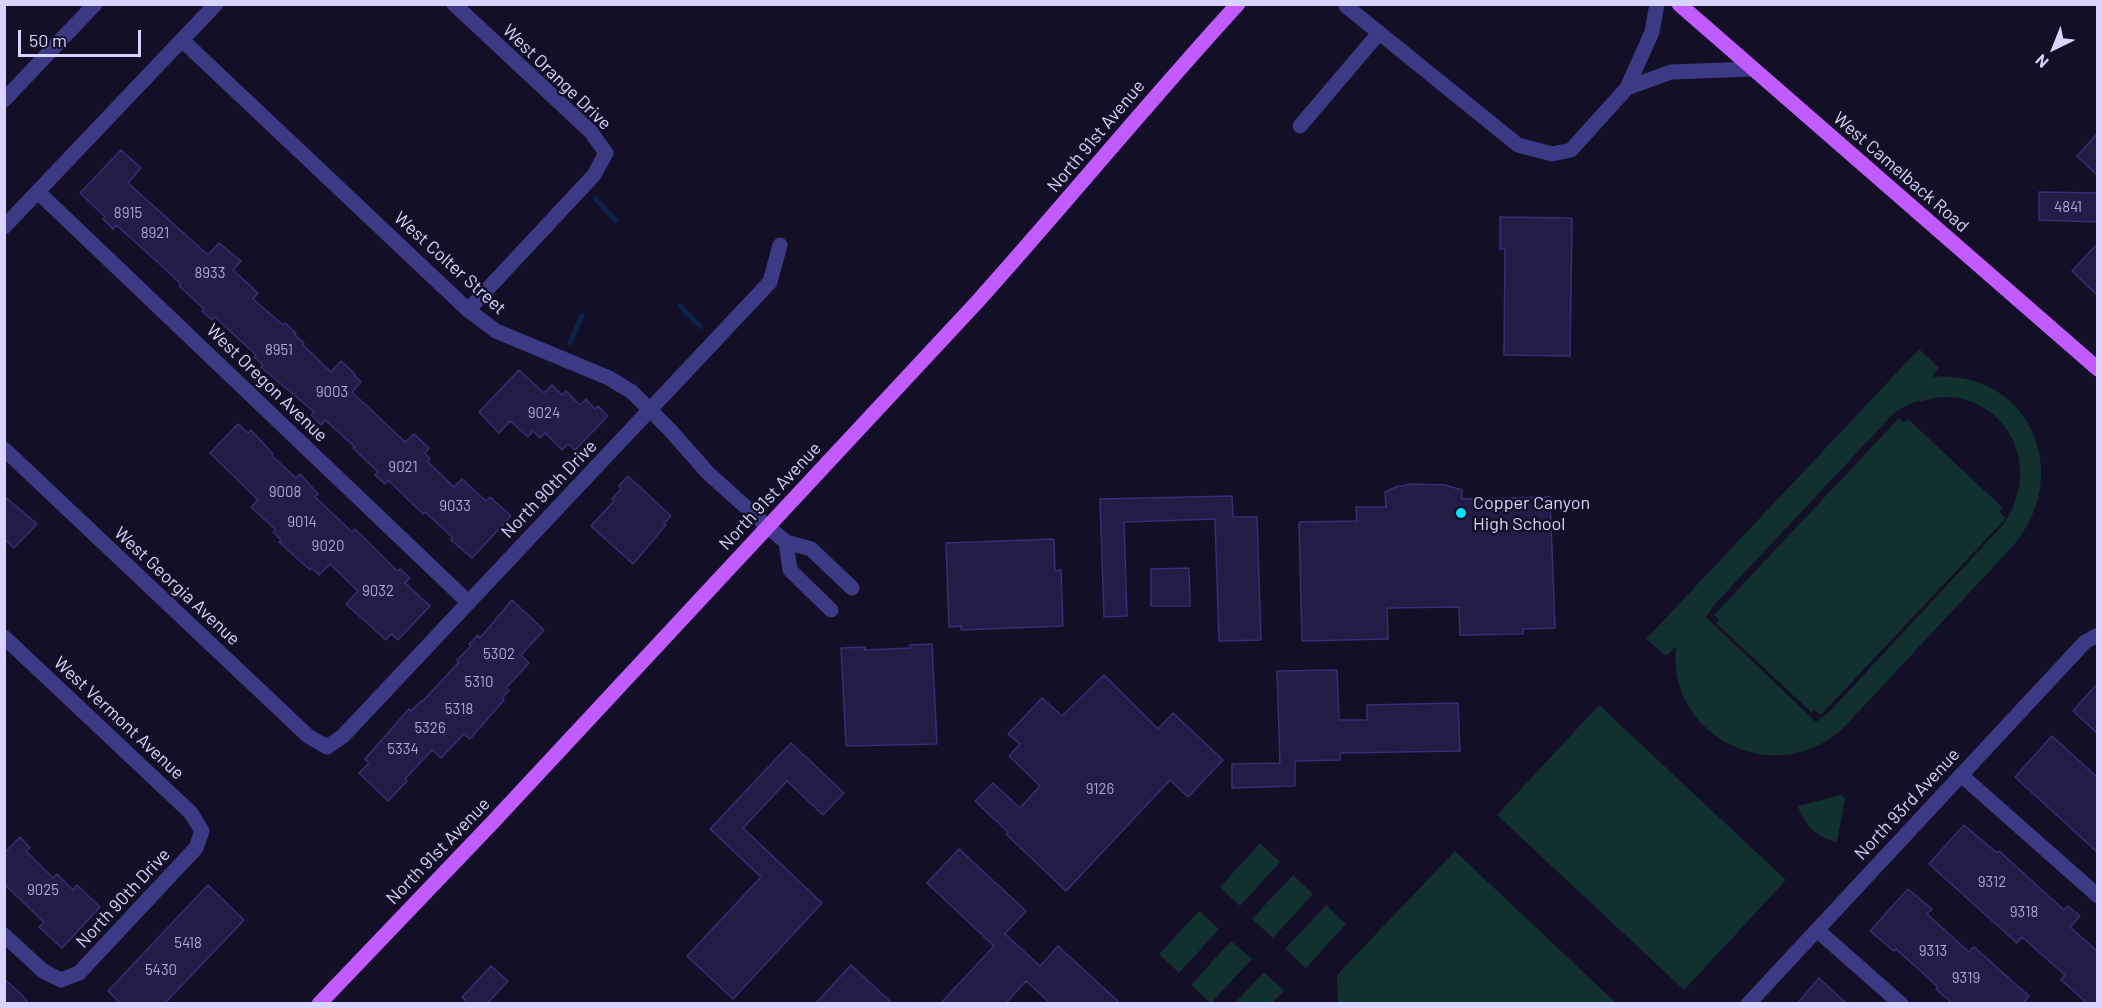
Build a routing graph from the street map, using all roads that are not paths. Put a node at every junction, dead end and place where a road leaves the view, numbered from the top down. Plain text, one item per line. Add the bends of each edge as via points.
1 (95, 4) edge
2 (216, 4) edge
3 (454, 4) edge
4 (1238, 4) edge
5 (1657, 4) edge
6 (1679, 4) edge
7 (1344, 5) edge
8 (1379, 33) junction
9 (182, 40) junction
10 (1754, 69) junction
11 (1627, 88) junction
12 (4, 100) edge
13 (1300, 126) dead end
14 (38, 192) junction
15 (4, 227) edge
16 (780, 245) dead end
17 (468, 310) junction
18 (2097, 369) edge
19 (650, 410) junction
20 (4, 449) edge
21 (768, 527) junction
22 (786, 543) junction
23 (852, 588) dead end
24 (468, 602) junction
25 (831, 610) dead end
26 (2097, 635) edge
27 (4, 637) edge
28 (327, 747) joint
29 (1961, 775) junction
30 (202, 831) joint
31 (2097, 896) edge
32 (1817, 930) junction
33 (4, 935) edge
34 (319, 1004) edge
35 (1748, 1004) edge
36 (1901, 1004) edge

1 - 12 street
2 - 9 street
3 - 17 street, West Orange Drive via 591,132 606,153 594,175
4 - 21 main road, North 91st Avenue via 1041,231
5 - 11 street via 1652,32
6 - 10 main road, West Camelback Road
7 - 8 street
8 - 11 street via 1518,145 1552,154 1571,150
8 - 13 street
9 - 14 street
9 - 17 street, West Colter Street
10 - 11 street via 1671,72
10 - 18 main road, West Camelback Road
14 - 15 street
14 - 24 street, West Oregon Avenue
16 - 19 street, North 90th Drive via 770,282
17 - 19 street, West Colter Street via 496,331 609,378 632,392
19 - 21 street, West Colter Street via 708,472
19 - 24 street, North 90th Drive
20 - 28 street, West Georgia Avenue via 308,736
21 - 22 street, West Colter Street
21 - 34 main road, North 91st Avenue
22 - 23 street via 811,549
22 - 25 street via 790,570
24 - 28 street, North 90th Drive via 343,736
26 - 29 street, North 93rd Avenue via 2085,642
27 - 30 street, West Vermont Avenue via 192,813
29 - 31 street
29 - 32 street, North 93rd Avenue
30 - 33 street, North 90th Drive via 196,848 79,973 61,980 43,971
32 - 35 street, North 93rd Avenue
32 - 36 street

